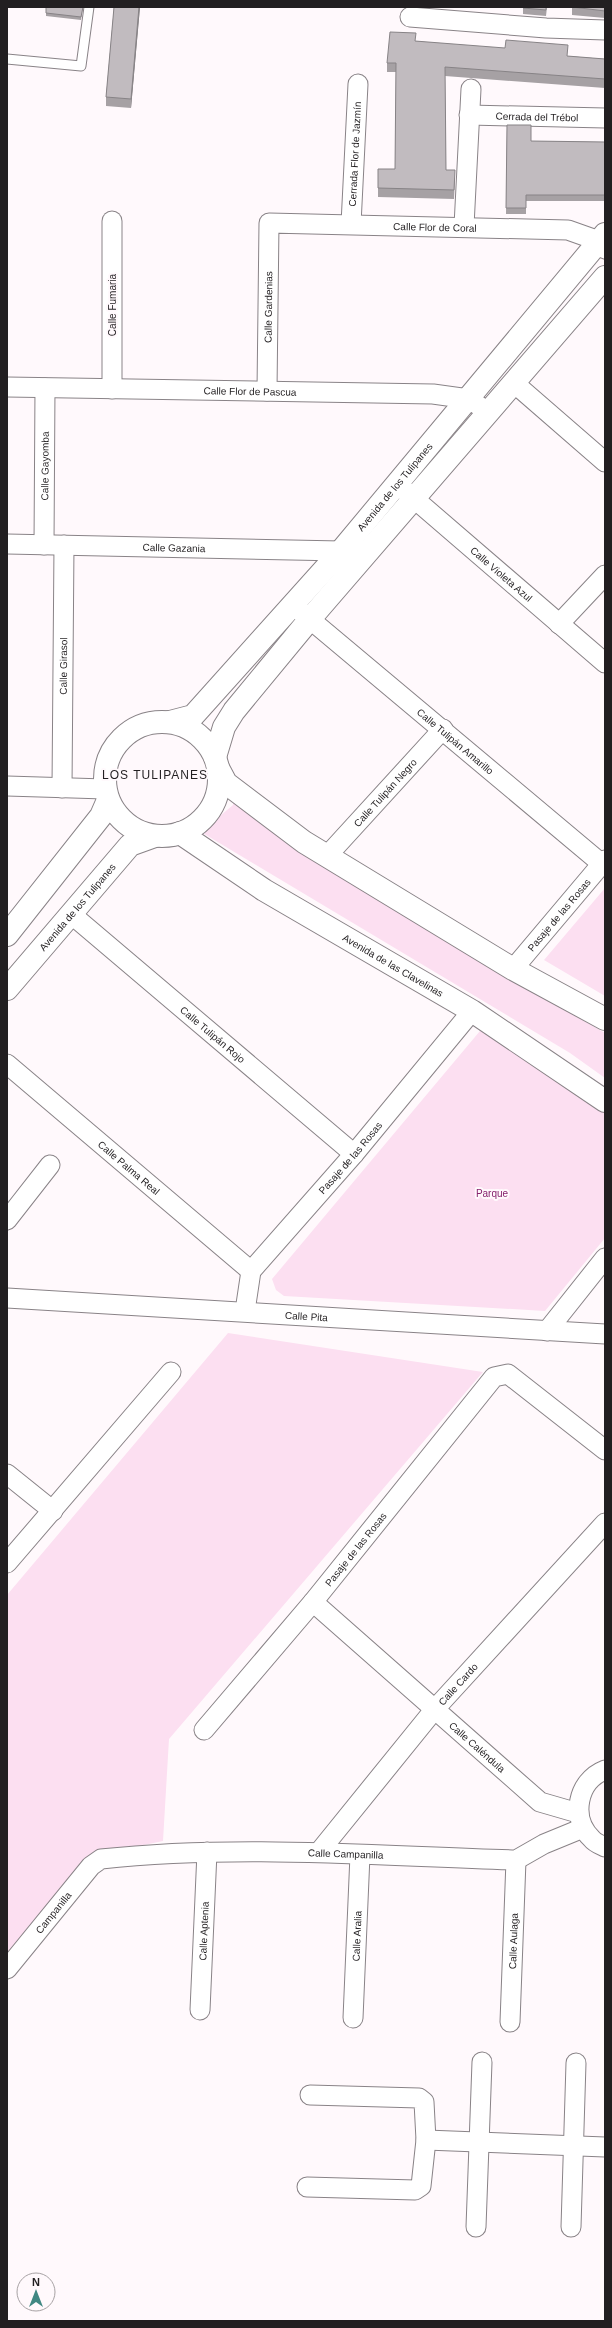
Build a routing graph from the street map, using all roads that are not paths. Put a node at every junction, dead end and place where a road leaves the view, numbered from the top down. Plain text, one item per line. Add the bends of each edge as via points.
1 (89, 7) edge
2 (410, 17) dead end
3 (605, 30) edge
4 (7, 59) edge
5 (358, 84) dead end
6 (471, 89) dead end
7 (469, 115) junction
8 (605, 118) edge
9 (112, 221) dead end
10 (269, 223) joint
11 (351, 224) junction
12 (464, 226) junction
13 (603, 241) edge
14 (605, 277) edge
15 (514, 383) junction
16 (7, 387) edge
17 (45, 388) junction
18 (112, 389) junction
19 (267, 392) junction
20 (469, 399) junction
21 (488, 412) junction
22 (605, 462) edge
23 (397, 484) junction
24 (414, 498) junction
25 (7, 544) edge
26 (44, 544) junction
27 (64, 545) junction
28 (341, 551) junction
29 (605, 575) edge
30 (293, 605) junction
31 (309, 620) junction
32 (560, 624) junction
33 (605, 663) edge
34 (170, 722) junction
35 (443, 729) junction
36 (217, 762) junction
37 (7, 786) edge
38 (62, 788) junction
39 (106, 794) junction
40 (180, 834) junction
41 (155, 836) junction
42 (327, 856) junction
43 (603, 862) edge
44 (71, 914) junction
45 (7, 935) edge
46 (513, 969) junction
47 (7, 989) edge
48 (472, 1011) junction
49 (605, 1019) edge
50 (7, 1064) edge
51 (605, 1101) edge
52 (354, 1154) junction
53 (50, 1165) dead end
54 (7, 1220) edge
55 (605, 1258) edge
56 (251, 1271) junction
57 (7, 1298) edge
58 (245, 1311) junction
59 (547, 1331) junction
60 (605, 1334) edge
61 (171, 1372) dead end
62 (605, 1450) edge
63 (7, 1474) edge
64 (53, 1511) junction
65 (605, 1523) edge
66 (7, 1563) edge
67 (313, 1602) junction
68 (434, 1710) junction
69 (204, 1730) dead end
70 (603, 1769) edge
71 (580, 1820) junction
72 (605, 1848) edge
73 (207, 1852) junction
74 (319, 1852) junction
75 (360, 1855) junction
76 (101, 1859) joint
77 (516, 1860) junction
78 (7, 1969) edge
79 (200, 2010) dead end
80 (353, 2018) dead end
81 (510, 2022) dead end
82 (482, 2062) dead end
83 (576, 2063) dead end
84 (310, 2095) dead end
85 (426, 2140) junction
86 (480, 2142) junction
87 (574, 2146) junction
88 (605, 2147) edge
89 (307, 2187) dead end
90 (476, 2227) dead end
91 (571, 2227) dead end

1 - 4 lane via 81,66
2 - 3 street
5 - 11 street, Cerrada Flor de Jazmín
6 - 7 street
7 - 8 street, Cerrada del Trébol
7 - 12 street
9 - 18 street, Calle Fumaria
10 - 11 street, Calle Flor de Coral
10 - 19 street, Calle Gardenias
11 - 12 street, Calle Flor de Coral
12 - 13 street, Calle Flor de Coral via 568,230
13 - 20 street, Avenida de los Tulipanes
14 - 15 street, Avenida de los Tulipanes
15 - 21 street, Avenida de los Tulipanes
15 - 22 street
16 - 17 street, Calle Flor de Pascua
17 - 18 street, Calle Flor de Pascua
17 - 26 street, Calle Gayomba
18 - 19 street, Calle Flor de Pascua
19 - 20 street, Calle Flor de Pascua via 433,394
20 - 21 street, Calle Flor de Pascua
20 - 23 street, Avenida de los Tulipanes
21 - 24 street, Avenida de los Tulipanes
23 - 24 street, Calle Violeta Azul
23 - 28 street, Avenida de los Tulipanes
24 - 31 street, Avenida de los Tulipanes
24 - 32 street, Calle Violeta Azul
25 - 26 street, Calle Gazania
26 - 27 street, Calle Gazania
27 - 28 street, Calle Gazania
27 - 38 street, Calle Girasol
28 - 30 street, Avenida de los Tulipanes
29 - 32 street
30 - 31 street, Calle Tulipán Amarillo
30 - 34 street, Avenida de los Tulipanes via 193,716
31 - 35 street, Calle Tulipán Amarillo
31 - 36 street, Avenida de los Tulipanes via 234,711 224,727
32 - 33 street, Calle Violeta Azul
34 - 36 street via 192,730 209,746
34 - 39 street via 141,726 125,734 117,742 106,764
35 - 42 street, Calle Tulipán Negro
35 - 43 street, Calle Tulipán Amarillo
36 - 40 street via 218,791 209,812 196,825
36 - 42 street via 226,783 304,842
37 - 38 street
38 - 39 street
39 - 41 street via 122,821 132,828
39 - 45 street via 101,816
40 - 41 street
40 - 48 street, Avenida de las Clavelinas via 264,890
41 - 44 street, Avenida de los Tulipanes via 130,845
42 - 46 street
43 - 46 street, Pasaje de las Rosas
44 - 47 street, Avenida de los Tulipanes
44 - 52 street, Calle Tulipán Rojo
46 - 49 street
48 - 51 street, Avenida de las Clavelinas
48 - 52 street, Pasaje de las Rosas
50 - 56 street, Calle Palma Real
52 - 56 street, Pasaje de las Rosas
53 - 54 street
55 - 59 street
56 - 58 street
57 - 58 street, Calle Pita
58 - 59 street, Calle Pita
59 - 60 street, Calle Pita
61 - 64 street
62 - 67 street, Pasaje de las Rosas via 508,1374 494,1377
63 - 64 street
64 - 66 street
65 - 68 street, Calle Cardo
67 - 68 street, Calle Caléndula
67 - 69 street, Pasaje de las Rosas
68 - 71 street, Calle Caléndula via 540,1802
68 - 74 street, Calle Cardo
70 - 71 street via 586,1784 580,1797
71 - 72 street via 592,1840
71 - 77 street
73 - 74 street, Calle Campanilla
73 - 76 street, Calle Campanilla
73 - 79 street, Calle Aptenia
74 - 75 street, Calle Campanilla
75 - 77 street, Calle Campanilla
75 - 80 street, Calle Aralia
76 - 78 street, Campanilla via 91,1866
77 - 81 street, Calle Aulaga
82 - 86 street
83 - 87 street
84 - 85 street via 419,2098 424,2102
85 - 86 street
85 - 89 street via 421,2186 416,2190
86 - 87 street
86 - 90 street
87 - 88 street
87 - 91 street

